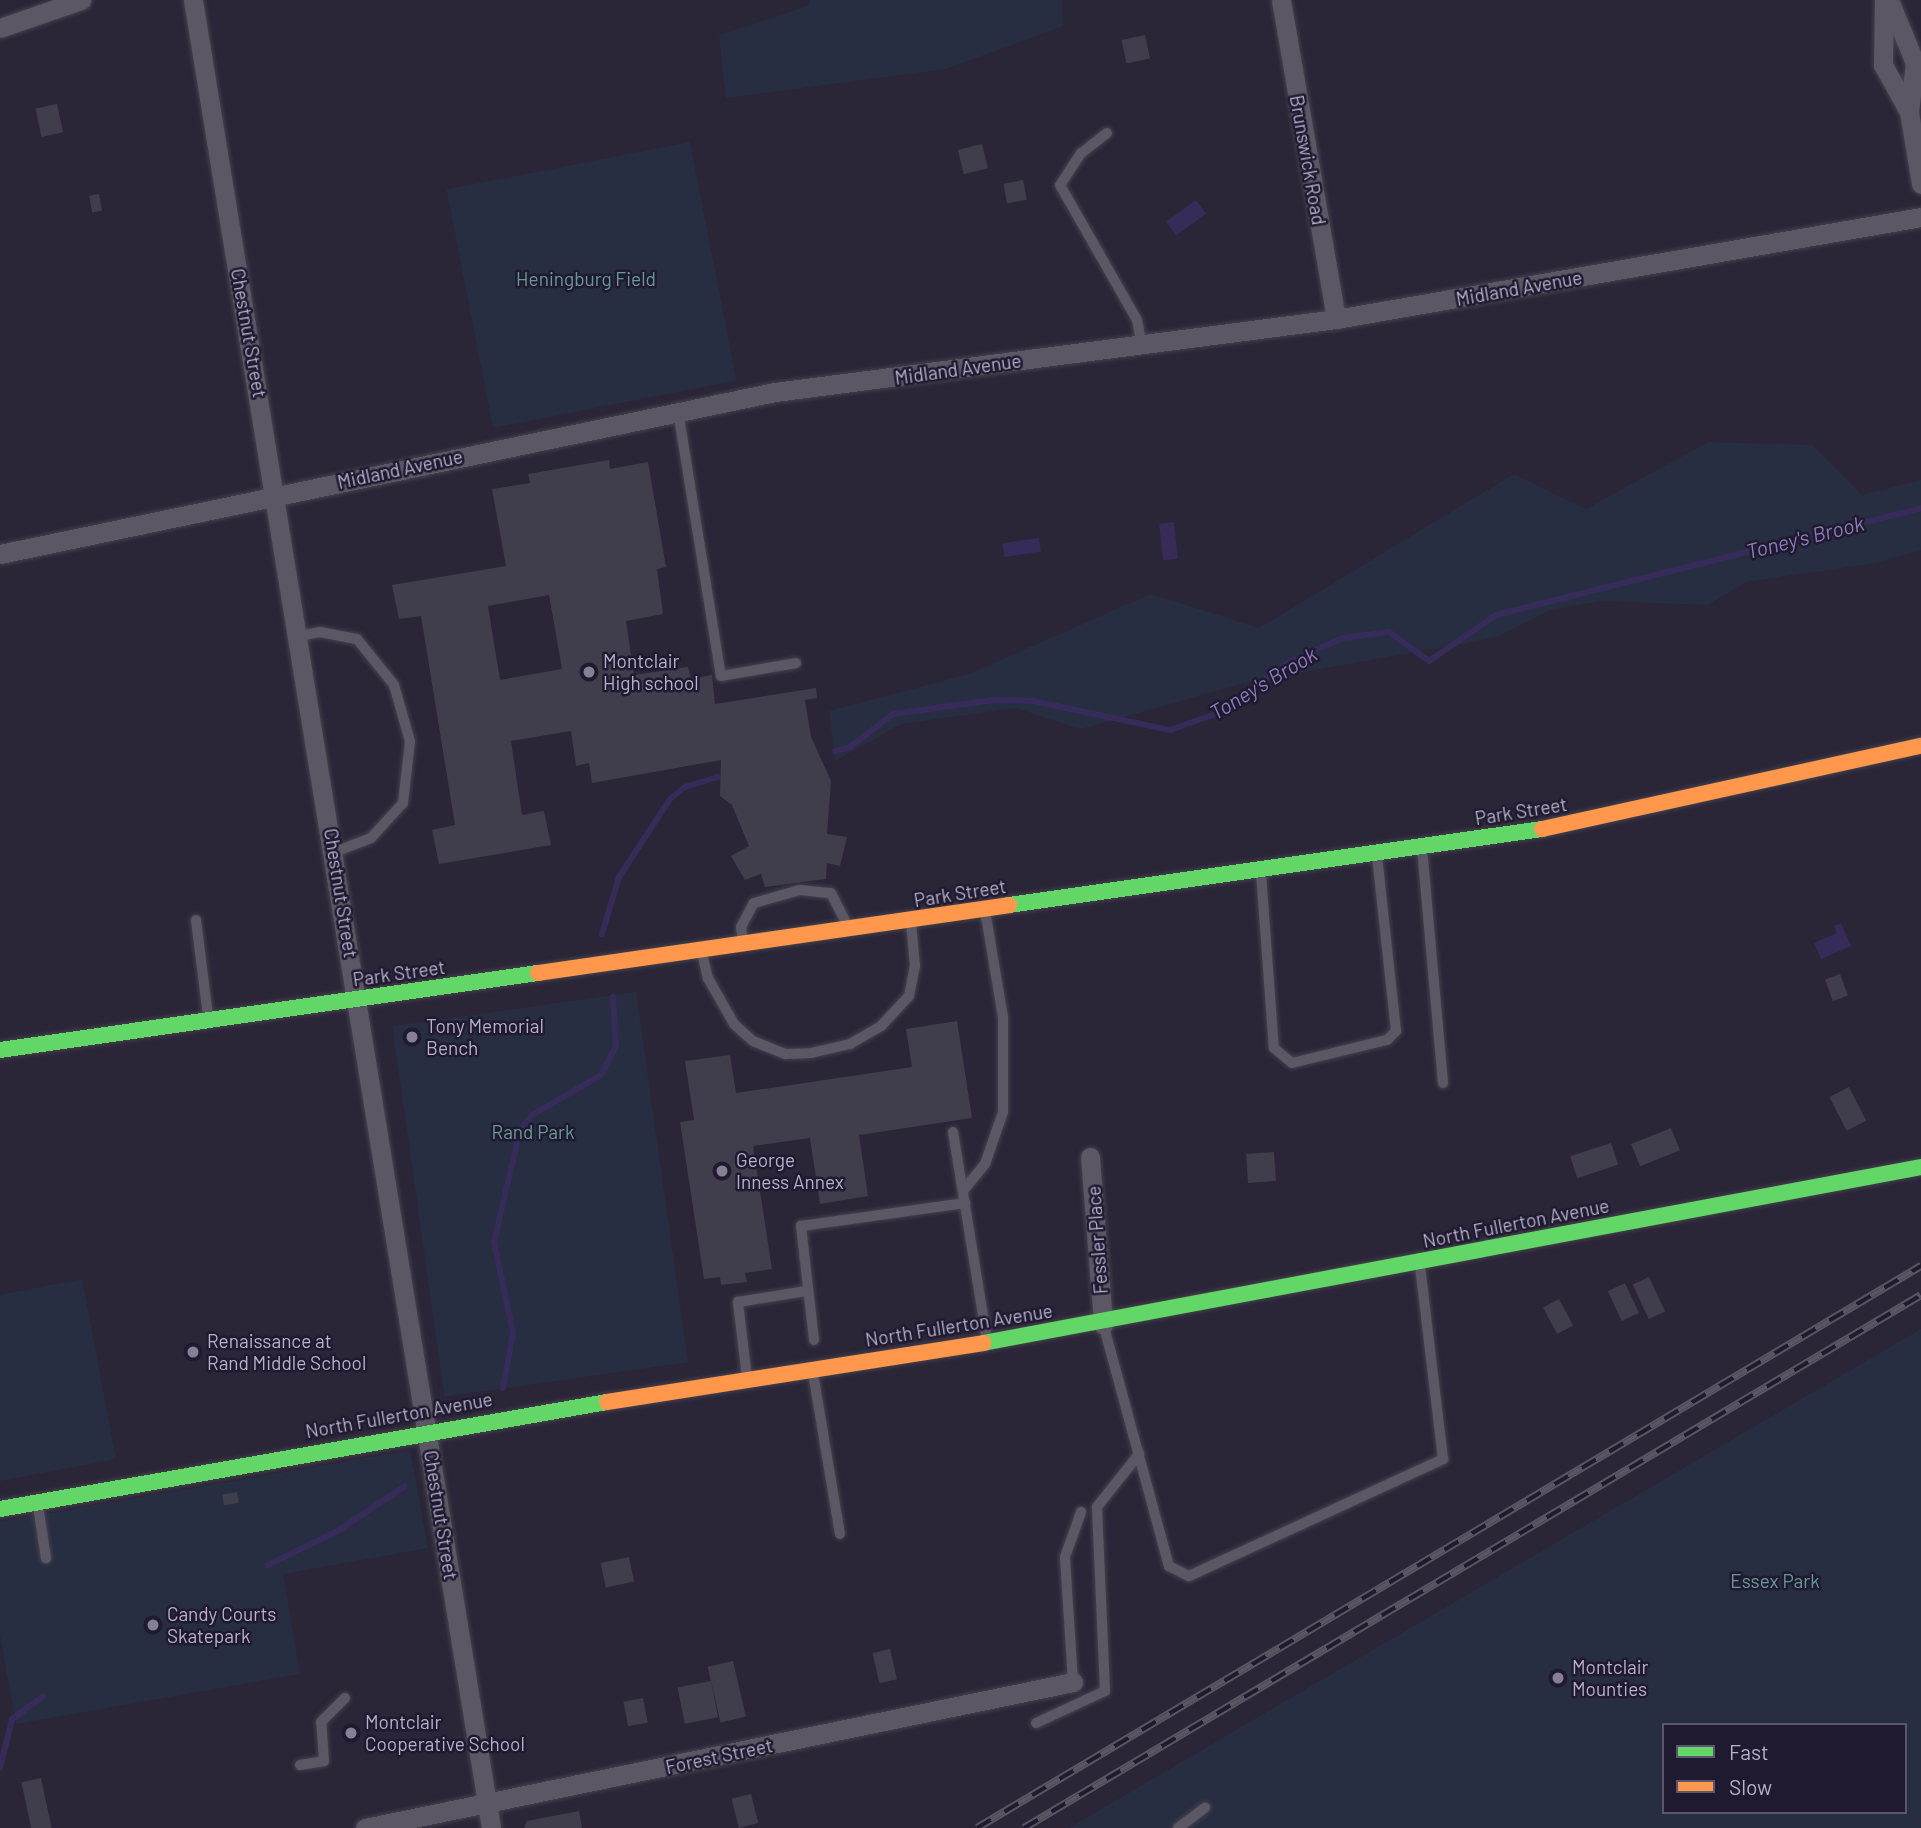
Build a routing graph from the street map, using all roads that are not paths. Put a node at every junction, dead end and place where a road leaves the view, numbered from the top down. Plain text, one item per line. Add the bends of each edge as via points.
1 (80, 0) edge
2 (193, 0) edge
3 (1280, 0) edge
4 (1884, 0) edge
5 (1889, 0) edge
6 (0, 28) edge
7 (1909, 112) junction
8 (1107, 133) dead end
9 (1921, 184) edge
10 (1921, 217) edge
11 (1336, 319) junction
12 (1142, 345) junction
13 (677, 410) junction
14 (276, 495) junction
15 (0, 554) edge
16 (298, 636) junction
17 (796, 663) dead end
18 (1921, 746) edge
19 (1422, 847) junction
20 (334, 852) junction
21 (1377, 854) junction
22 (1261, 872) junction
23 (985, 910) junction
24 (196, 920) dead end
25 (911, 922) junction
26 (849, 931) junction
27 (743, 946) junction
28 (702, 952) junction
29 (358, 999) junction
30 (208, 1020) junction
31 (0, 1050) edge
32 (1443, 1083) dead end
33 (953, 1132) dead end
34 (1090, 1157) dead end
35 (1921, 1167) edge
36 (963, 1191) junction
37 (965, 1203) junction
38 (1420, 1263) junction
39 (806, 1291) junction
40 (1103, 1324) junction
41 (814, 1340) dead end
42 (987, 1340) junction
43 (812, 1369) junction
44 (748, 1380) junction
45 (428, 1430) junction
46 (1139, 1454) junction
47 (37, 1502) junction
48 (0, 1509) edge
49 (1081, 1512) dead end
50 (840, 1534) dead end
51 (46, 1558) dead end
52 (1073, 1682) joint
53 (345, 1698) dead end
54 (1036, 1723) dead end
55 (300, 1765) dead end
56 (486, 1805) junction
57 (1205, 1808) dead end
58 (365, 1828) edge
59 (491, 1828) edge
60 (1178, 1828) edge

1 - 6 street
2 - 14 street, Chestnut Street
3 - 11 street, Brunswick Road
4 - 7 street via 1883,65
5 - 7 street via 1915,63
7 - 9 street
8 - 12 lane via 1081,153 1060,185 1137,320
10 - 11 street, Midland Avenue
11 - 12 street, Midland Avenue
12 - 13 street, Midland Avenue
13 - 14 street, Midland Avenue
13 - 17 lane via 721,676
14 - 15 street, Midland Avenue
14 - 16 street, Chestnut Street
16 - 20 street, Chestnut Street
16 - 20 lane via 330,632 357,639 394,685 410,741 403,803 371,838
18 - 19 street, Park Street via 1576,824
19 - 21 street, Park Street
19 - 32 lane
20 - 29 street, Chestnut Street
21 - 22 street, Park Street
21 - 22 lane via 1396,1031 1387,1040 1292,1063 1274,1048
22 - 23 street, Park Street
23 - 25 street, Park Street
23 - 36 lane via 1003,1017 1003,1112 985,1164
24 - 30 lane
25 - 26 street, Park Street
25 - 28 lane via 915,966 909,996 881,1026 850,1044 811,1053 786,1054 753,1041 734,1024 708,978
26 - 27 street, Park Street
26 - 27 lane via 845,913 831,893 800,890 754,903 741,927
27 - 28 street, Park Street
28 - 29 street, Park Street
29 - 30 street, Park Street
29 - 45 street, Chestnut Street
30 - 31 street, Park Street
33 - 36 lane
34 - 40 street, Fessler Place
35 - 38 street, North Fullerton Avenue
36 - 37 lane
37 - 39 lane via 805,1223 799,1232
37 - 42 lane
38 - 40 street, North Fullerton Avenue
38 - 46 lane via 1444,1450 1436,1465 1189,1576 1169,1566
39 - 41 lane
39 - 44 lane via 738,1302
40 - 42 street, North Fullerton Avenue
40 - 46 lane
42 - 43 street, North Fullerton Avenue
43 - 44 street, North Fullerton Avenue
43 - 50 lane
44 - 45 street, North Fullerton Avenue
45 - 47 street, North Fullerton Avenue
45 - 56 street, Chestnut Street
46 - 54 lane via 1097,1507 1105,1691
47 - 48 street, North Fullerton Avenue
47 - 51 lane
49 - 52 lane via 1065,1557
52 - 56 street, Forest Street
53 - 55 lane via 321,1722 324,1761
56 - 58 street, Forest Street
56 - 59 street, Chestnut Street
57 - 60 lane

